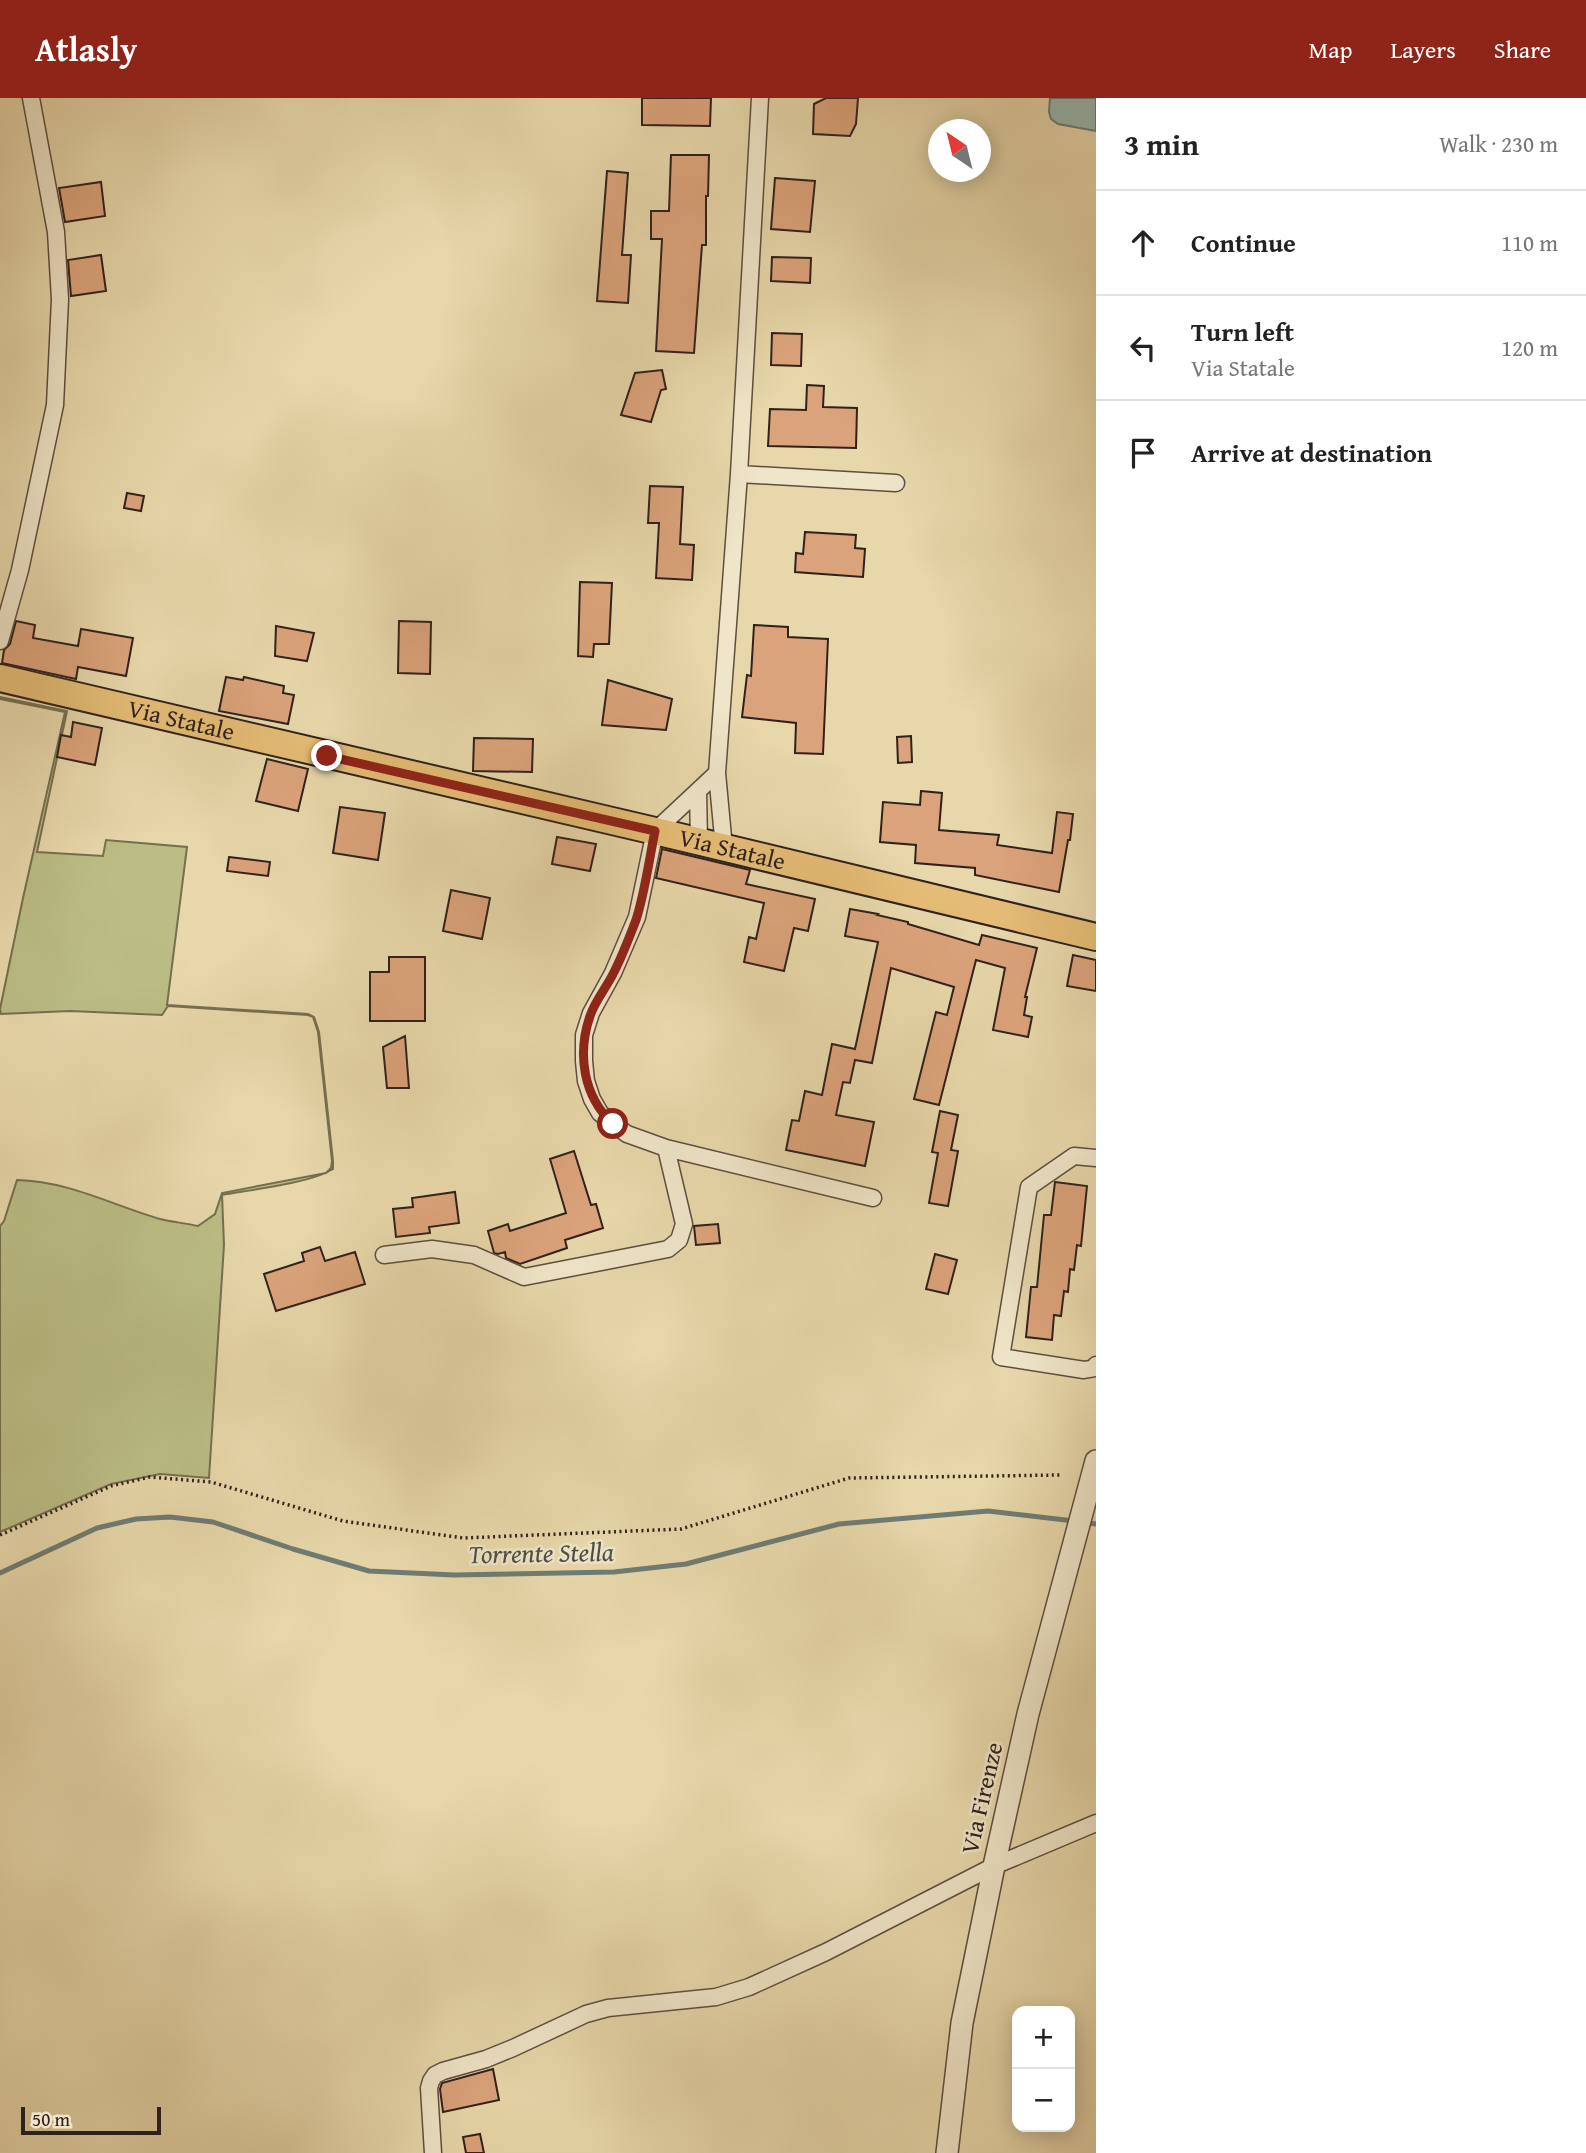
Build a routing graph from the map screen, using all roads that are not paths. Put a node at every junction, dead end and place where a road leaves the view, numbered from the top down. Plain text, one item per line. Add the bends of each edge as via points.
1 (31, 98) edge
2 (760, 98) edge
3 (739, 474) junction
4 (897, 483) dead end
5 (0, 641) edge
6 (0, 678) edge
7 (717, 773) junction
8 (698, 791) junction
9 (655, 831) junction
10 (712, 845) junction
11 (1096, 937) edge
12 (666, 1148) junction
13 (1096, 1158) edge
14 (873, 1198) dead end
15 (384, 1255) dead end
16 (1096, 1365) edge
17 (1096, 1461) edge
18 (1096, 1823) edge
19 (994, 1866) junction
20 (433, 2153) edge
21 (947, 2153) edge

1 - 5 street via 56,232 60,299 55,405
2 - 3 street
3 - 4 street
3 - 7 street
6 - 9 main road, Via Statale
7 - 8 street
7 - 10 street
8 - 9 street
8 - 10 street
9 - 10 main road, Via Statale
9 - 12 street via 637,917 591,1013 583,1061 600,1113 627,1134
10 - 11 main road, Via Statale
12 - 14 street
12 - 15 street via 684,1224 679,1240 668,1249 524,1277 474,1255 432,1249
13 - 16 street via 1074,1156 1029,1187 1002,1357 1084,1370
17 - 19 street, Via Firenze via 1028,1714
18 - 19 street
19 - 20 street via 749,1987 716,1997 586,2014 504,2052 443,2071 429,2088
19 - 21 street, Via Firenze via 962,2023

